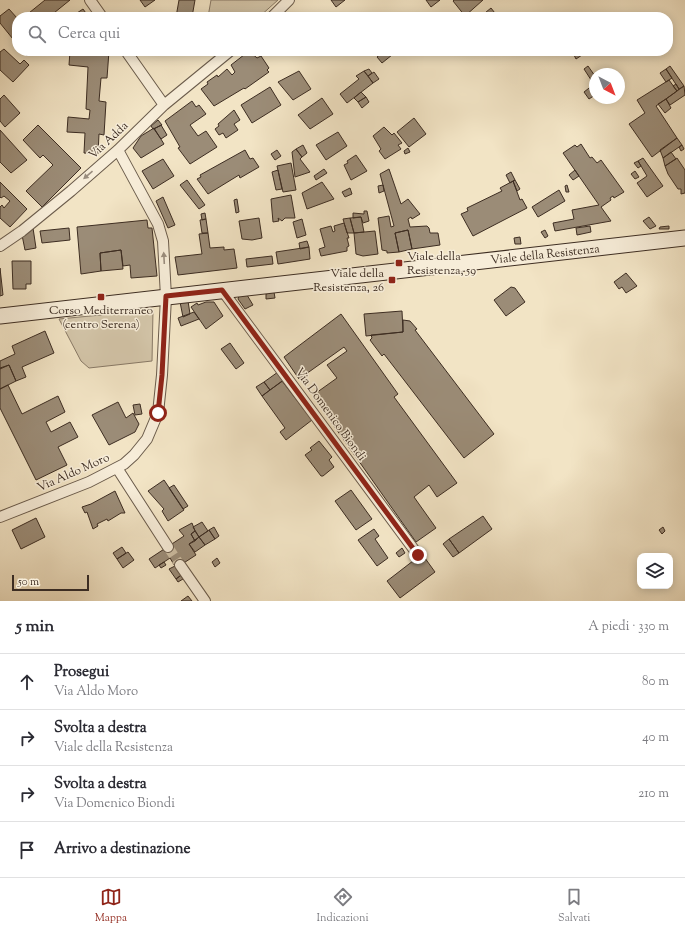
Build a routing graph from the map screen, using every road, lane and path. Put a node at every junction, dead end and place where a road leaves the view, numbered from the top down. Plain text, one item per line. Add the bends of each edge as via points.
1 (90, 0) edge
2 (289, 0) edge
3 (98, 12) edge
4 (277, 12) edge
5 (130, 56) edge
6 (224, 56) edge
7 (164, 105) junction
8 (118, 150) junction
9 (685, 238) edge
10 (0, 246) edge
11 (222, 290) junction
12 (166, 296) junction
13 (0, 316) edge
14 (117, 468) junction
15 (0, 517) edge
16 (168, 547) tunnel mouth
17 (418, 555) dead end
18 (180, 565) tunnel mouth
19 (205, 601) edge

1 - 3 street
2 - 4 street
5 - 7 street
6 - 7 street, Via Adda
7 - 8 street, Via Adda
8 -> 10 street, Via Adda via 22,231
12 -> 8 street, Via Aldo Moro via 163,241 158,224
9 - 11 main road, Viale della Resistenza
11 - 12 main road, Viale della Resistenza
11 - 17 street, Via Domenico Biondi
12 - 13 main road, Viale della Resistenza
12 - 14 street, Via Aldo Moro via 158,413 147,439 134,455
14 - 15 street, Via Aldo Moro via 89,482
14 - 16 street
18 - 19 street

